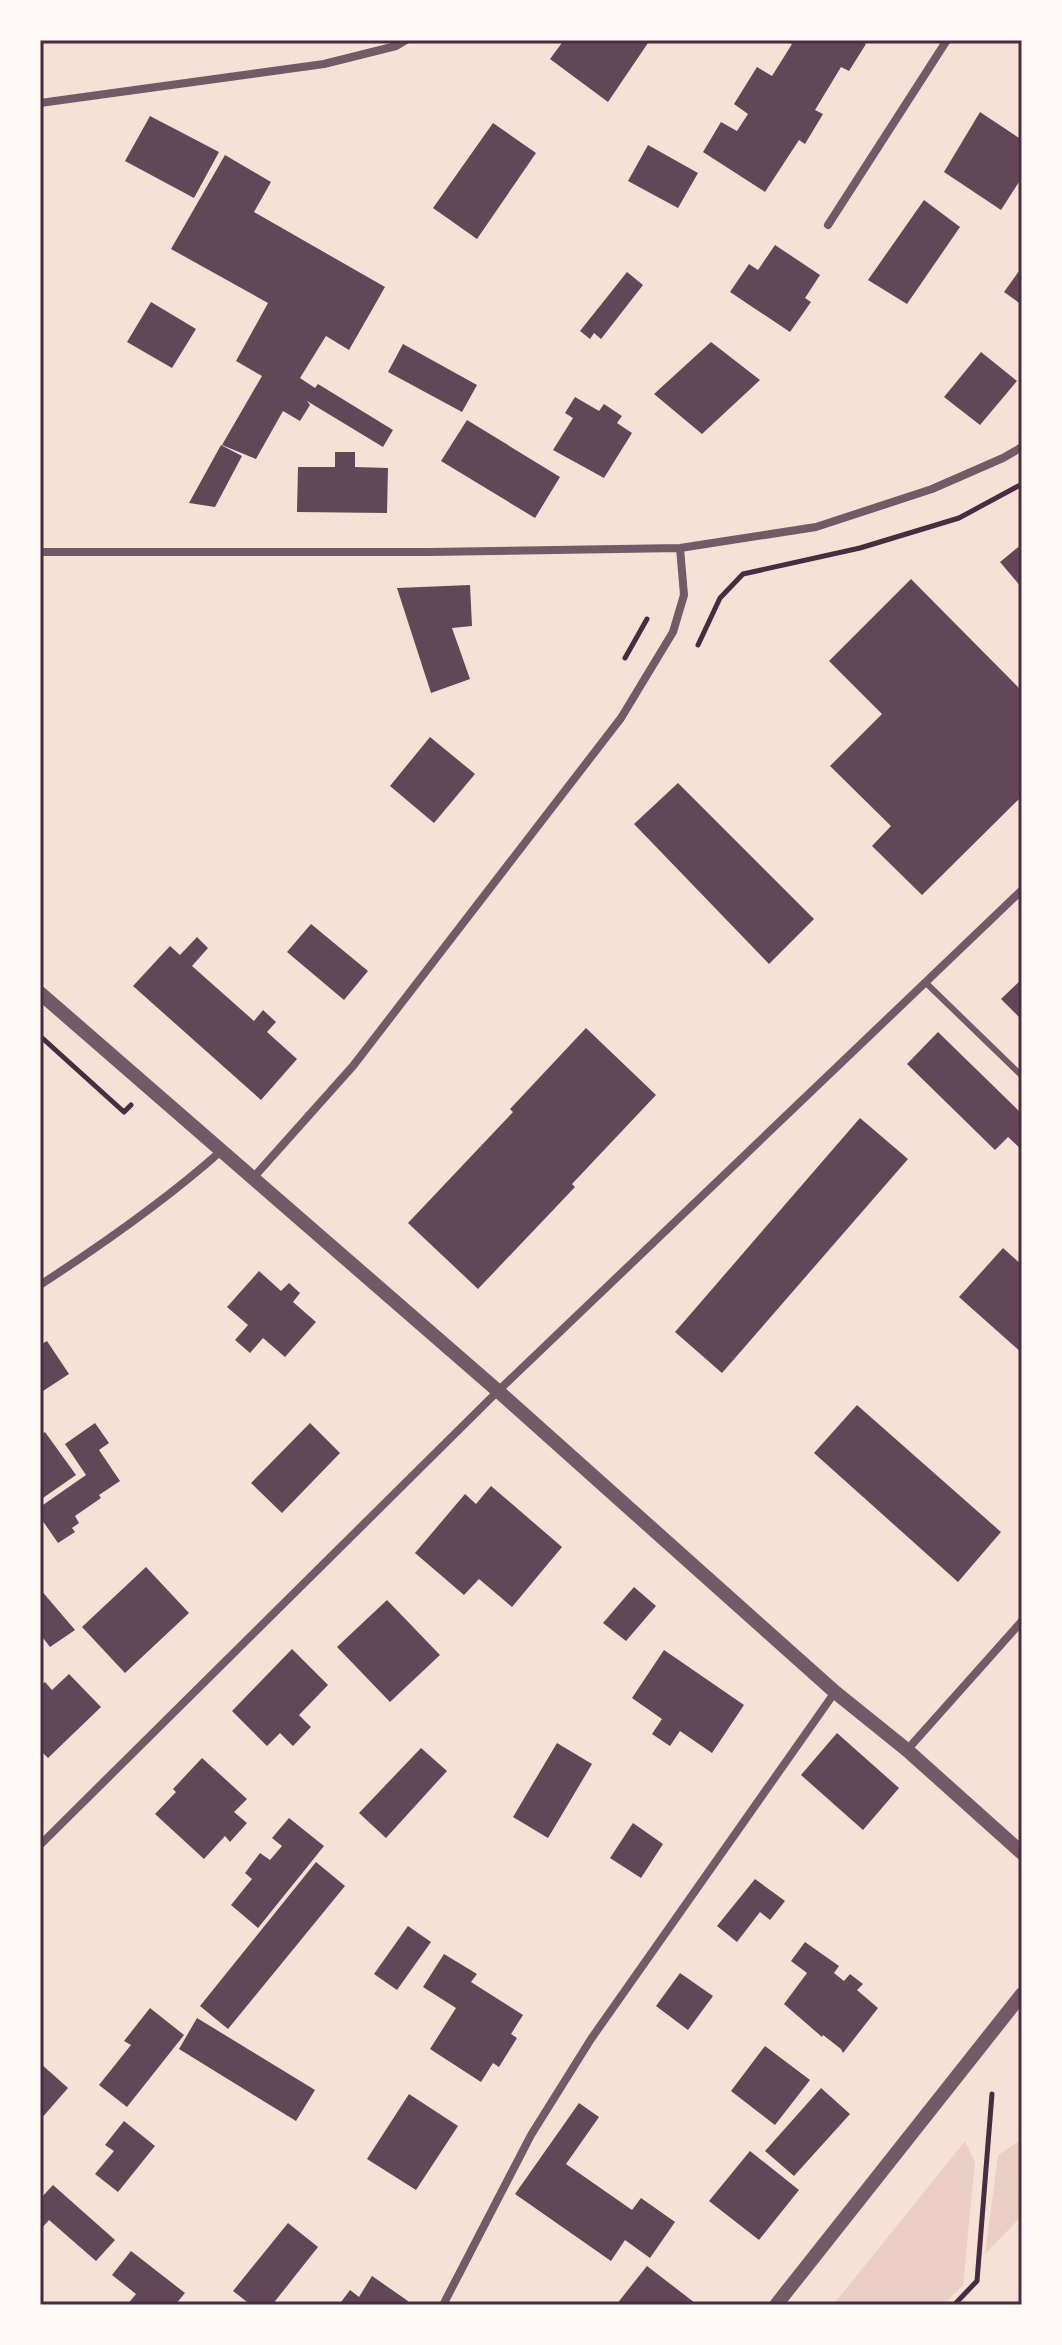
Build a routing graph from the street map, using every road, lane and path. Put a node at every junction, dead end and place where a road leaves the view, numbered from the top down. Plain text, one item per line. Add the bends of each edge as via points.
1 (406, 40) edge
2 (947, 40) edge
3 (40, 103) edge
4 (828, 225) dead end
5 (1022, 447) edge
6 (1022, 484) edge
7 (680, 548) junction
8 (40, 552) edge
9 (647, 619) dead end
10 (697, 646) dead end
11 (617, 671) dead end
12 (1022, 890) edge
13 (925, 982) junction
14 (40, 993) edge
15 (40, 1036) edge
16 (1022, 1076) edge
17 (124, 1112) dead end
18 (221, 1151) junction
19 (253, 1178) junction
20 (40, 1285) edge
21 (498, 1391) junction
22 (1022, 1621) edge
23 (835, 1692) junction
24 (907, 1750) junction
25 (40, 1845) edge
26 (1022, 1853) edge
27 (1022, 1994) edge
28 (992, 2094) dead end
29 (443, 2305) edge
30 (776, 2305) edge
31 (954, 2305) edge

1 - 3 street via 324,64
2 - 4 street
5 - 7 street via 932,489 816,527
6 - 10 path via 959,518 860,548 743,574 720,598
7 - 8 street
7 - 19 street via 684,595 673,632 621,718 353,1066
9 - 11 path
12 - 13 street
13 - 16 lane
13 - 21 street
14 - 18 street
15 - 17 path
18 - 19 street
18 - 20 street via 115,1235
19 - 21 street
21 - 23 street
21 - 25 street
22 - 24 street
23 - 24 street
23 - 29 street via 591,2039 531,2135
24 - 26 street
27 - 30 street
28 - 31 path via 977,2281

